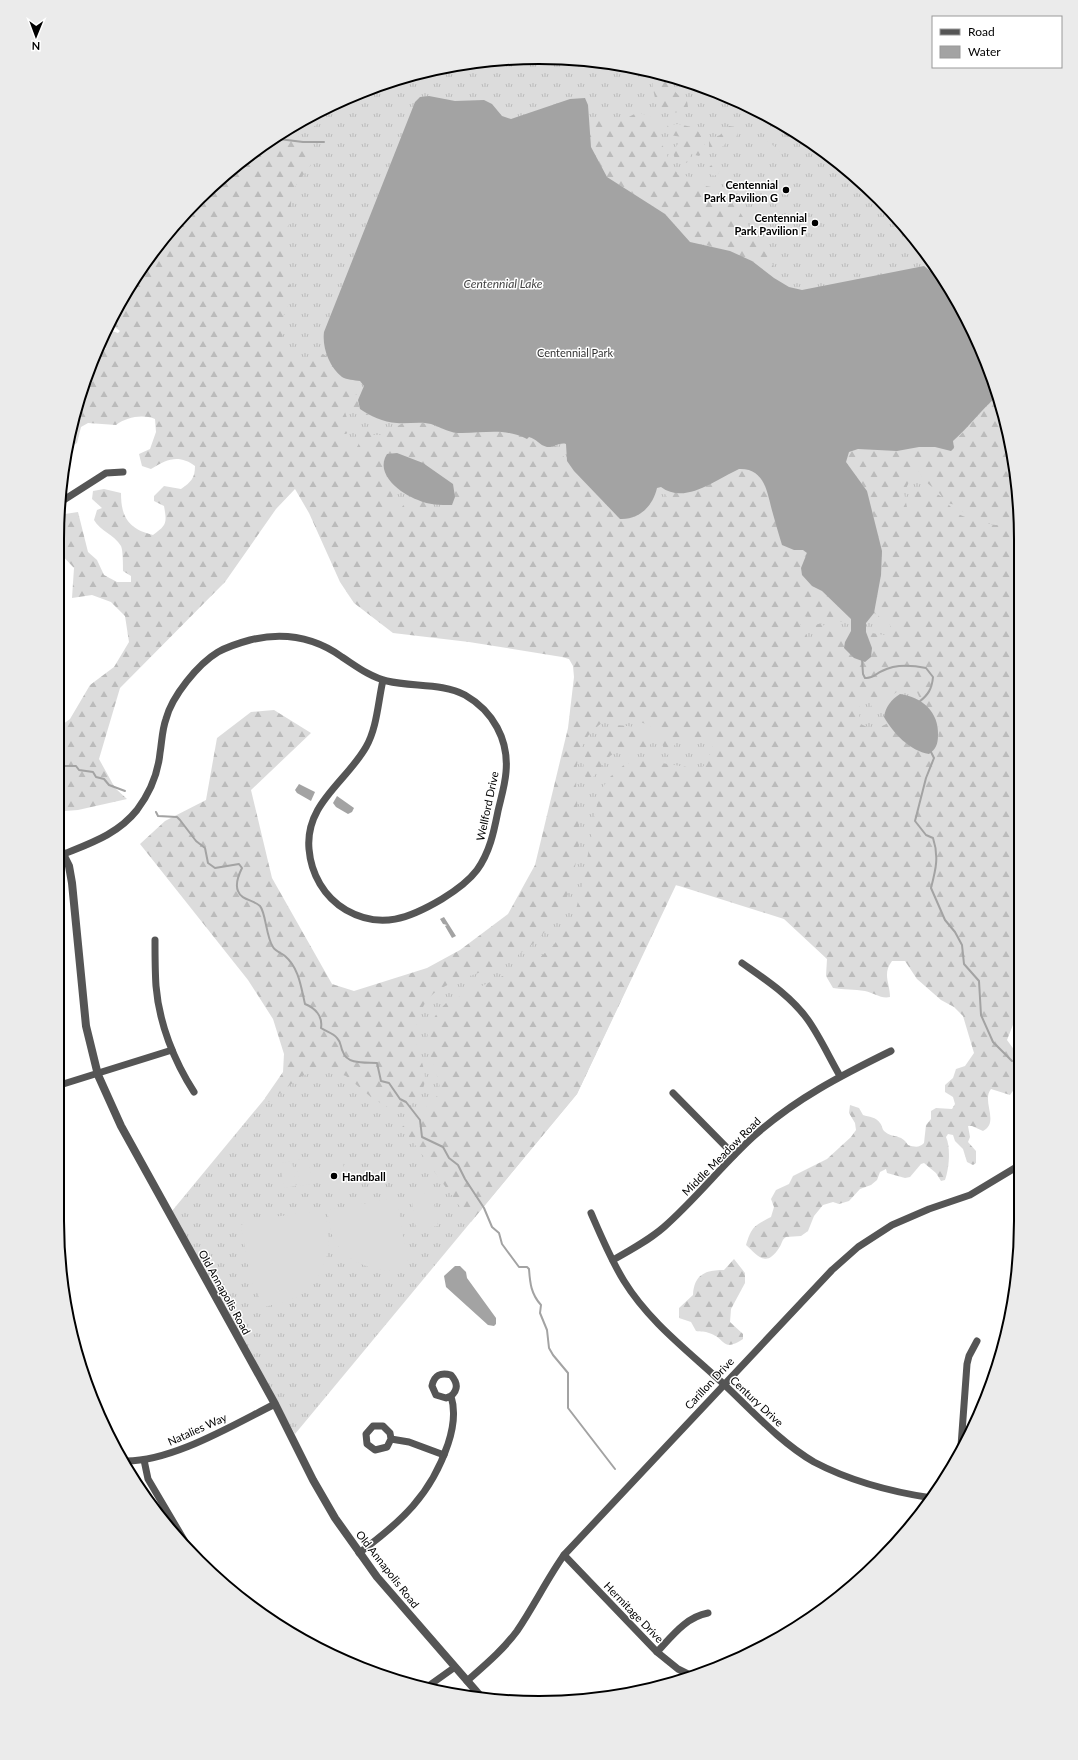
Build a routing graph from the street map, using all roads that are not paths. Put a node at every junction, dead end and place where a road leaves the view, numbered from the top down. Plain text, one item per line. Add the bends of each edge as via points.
1 (123, 472) dead end
2 (66, 499) edge
3 (383, 680) junction
4 (64, 854) joint
5 (155, 940) dead end
6 (742, 963) dead end
7 (172, 1050) junction
8 (891, 1051) dead end
9 (98, 1075) junction
10 (840, 1076) junction
11 (64, 1084) edge
12 (194, 1092) dead end
13 (673, 1093) dead end
14 (734, 1155) junction
15 (1014, 1169) edge
16 (591, 1213) dead end
17 (613, 1260) junction
18 (977, 1341) dead end
19 (723, 1384) junction
20 (451, 1396) dead end
21 (275, 1404) junction
22 (962, 1437) edge
23 (391, 1439) dead end
24 (444, 1455) junction
25 (144, 1460) junction
26 (130, 1461) edge
27 (926, 1497) edge
28 (177, 1528) edge
29 (359, 1553) junction
30 (564, 1556) junction
31 (708, 1613) dead end
32 (657, 1652) junction
33 (455, 1666) junction
34 (685, 1673) edge
35 (468, 1681) junction
36 (432, 1684) edge
37 (477, 1692) edge

1 - 2 street via 106,473
3 - 3 street, Wellford Drive via 367,745 321,803 314,816 308,847 317,879 334,901 356,915 372,920 406,918 450,894 476,871 492,841 506,772 506,752 495,722 476,702 450,690
3 - 4 street, Wellford Drive via 358,669 329,648 301,638 275,635 250,640 220,651 208,659 172,704 163,729 157,770 137,810 106,837
4 - 9 street, Old Annapolis Road via 72,883 86,1026
5 - 7 street via 158,1006
6 - 10 street via 796,1006 817,1035
7 - 9 street
7 - 12 street via 179,1069
8 - 10 street, Middle Meadow Road
9 - 11 street
9 - 21 street, Old Annapolis Road via 121,1126
10 - 14 street, Middle Meadow Road via 792,1105
13 - 14 street
14 - 17 street, Middle Meadow Road via 663,1228
15 - 19 street, Carillon Drive via 976,1192 911,1216 858,1246
16 - 17 street, Century Drive
17 - 19 street, Century Drive via 625,1282 654,1319
18 - 22 street via 967,1364
19 - 27 street, Century Drive via 775,1433 814,1462 886,1488
19 - 30 street, Carillon Drive
20 - 24 street via 453,1422
21 - 25 street, Natalies Way via 201,1440
21 - 29 street, Old Annapolis Road via 313,1480
23 - 24 street via 409,1442
24 - 29 street via 429,1486 413,1507 392,1529
25 - 26 street, Natalies Way
25 - 28 street via 148,1479
29 - 33 street, Old Annapolis Road
30 - 32 street, Hermitage Drive
30 - 35 street, Carillon Drive via 517,1631
31 - 32 street via 687,1621
32 - 34 street, Hermitage Drive
33 - 35 street, Old Annapolis Road
33 - 36 street
35 - 37 street, Old Annapolis Road

